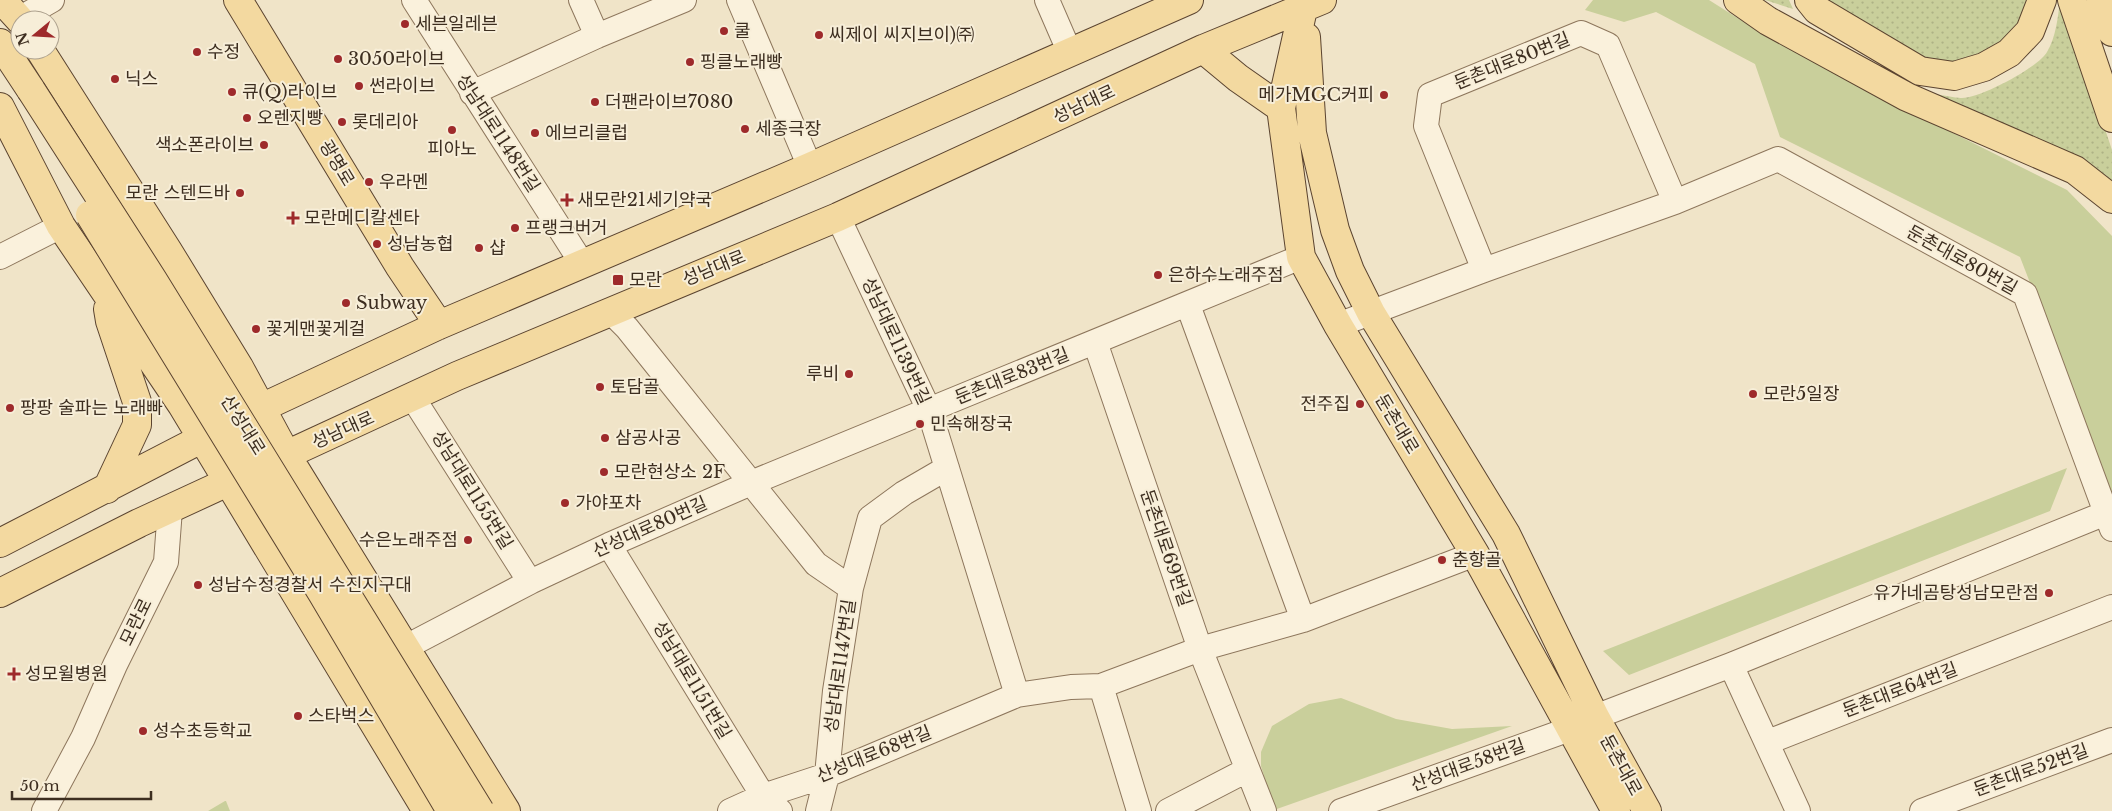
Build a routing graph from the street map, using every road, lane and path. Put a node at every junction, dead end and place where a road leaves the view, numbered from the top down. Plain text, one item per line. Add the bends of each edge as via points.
1 (52, 0) edge
2 (238, 0) edge
3 (414, 0) edge
4 (581, 0) edge
5 (684, 0) edge
6 (739, 0) edge
7 (1047, 0) edge
8 (1189, 0) edge
9 (1738, 0) edge
10 (1809, 0) edge
11 (2042, 0) edge
12 (2072, 0) edge
13 (2101, 0) edge
14 (1310, 3) edge
15 (23, 10) edge
16 (2112, 32) edge
17 (596, 36) junction
18 (0, 43) edge
19 (1204, 49) junction
20 (1070, 53) junction
21 (46, 60) edge
22 (0, 68) edge
23 (472, 93) junction
24 (16, 98) edge
25 (1281, 108) junction
26 (2112, 118) edge
27 (0, 129) edge
28 (25, 154) junction
29 (810, 167) junction
30 (2112, 199) edge
31 (1675, 202) junction
32 (838, 217) junction
33 (61, 226) junction
34 (1301, 256) junction
35 (0, 258) edge
36 (584, 265) junction
37 (1484, 270) junction
38 (106, 293) junction
39 (1188, 304) junction
40 (610, 311) junction
41 (1371, 312) junction
42 (439, 325) junction
43 (1338, 325) junction
44 (1095, 342) junction
45 (413, 398) junction
46 (261, 408) junction
47 (928, 410) junction
48 (202, 440) junction
49 (287, 456) junction
50 (947, 468) junction
51 (228, 482) junction
52 (751, 483) junction
53 (107, 489) junction
54 (170, 509) junction
55 (2109, 521) edge
56 (0, 543) edge
57 (609, 545) junction
58 (1474, 554) junction
59 (530, 582) junction
60 (850, 588) junction
61 (0, 593) edge
62 (2112, 607) edge
63 (1303, 620) junction
64 (406, 647) junction
65 (1200, 649) junction
66 (1731, 665) junction
67 (1100, 686) junction
68 (1017, 695) junction
69 (1595, 716) junction
70 (1570, 729) junction
71 (2112, 740) edge
72 (1768, 742) junction
73 (1247, 770) junction
74 (827, 775) junction
75 (772, 804) edge
76 (44, 811) edge
77 (427, 811) edge
78 (451, 811) edge
79 (480, 811) edge
80 (506, 811) edge
81 (730, 811) edge
82 (818, 811) edge
83 (1140, 811) edge
84 (1168, 811) edge
85 (1264, 811) edge
86 (1340, 811) edge
87 (1616, 811) edge
88 (1647, 811) edge
89 (1798, 811) edge
90 (1922, 811) edge

1 - 15 street
2 - 42 main road, 광명로 via 400,267
3 - 23 street, 성남대로1148번길
4 - 17 street
5 - 17 street
6 - 29 street
7 - 20 street
8 - 20 main road
9 - 30 main road via 1768,21 1907,97 2075,170
10 - 11 main road via 1817,10 1920,71 1954,76 1984,67 2009,53 2030,31
12 - 26 main road
13 - 16 main road
14 - 19 main road, 성남대로
14 - 25 main road, 둔촌대로
14 - 41 main road, 둔촌대로 via 1312,134 1336,230 1350,271
17 - 23 street
18 - 24 main road, 산성대로
19 - 25 main road
19 - 32 main road, 성남대로
20 - 29 main road
21 - 46 main road via 168,251
22 - 24 main road, 산성대로
23 - 36 street, 성남대로1148번길
24 - 28 main road
24 - 78 main road, 산성대로, bridge via 322,593
24 - 79 main road, 산성대로, bridge via 153,280
25 - 34 main road, 둔촌대로
27 - 28 street
28 - 33 main road
29 - 36 main road
31 - 37 street, 둔촌대로80번길
31 - 37 street, 둔촌대로80번길 via 1608,45 1581,33 1430,95 1426,126
31 - 55 street, 둔촌대로80번길 via 1778,159 2025,294
32 - 40 main road, 성남대로
32 - 47 street, 성남대로1139번길
33 - 35 street
33 - 38 main road
34 - 39 street, 둔촌대로83번길
34 - 43 main road, 둔촌대로
36 - 42 main road
37 - 41 street, 둔촌대로80번길
38 - 48 main road
38 - 53 main road via 110,321 137,402 137,425
39 - 44 street, 둔촌대로83번길
39 - 63 street
40 - 45 main road, 성남대로
40 - 52 street, 성남대로1147번길
41 - 43 street, 둔촌대로80번길
41 - 69 main road, 둔촌대로 via 1506,534
42 - 46 main road
43 - 58 main road, 둔촌대로
44 - 47 street, 둔촌대로83번길
44 - 65 street, 둔촌대로69번길
45 - 49 main road, 성남대로
45 - 59 street, 성남대로1155번길
46 - 48 main road
46 - 49 main road
47 - 50 street, 성남대로1139번길
47 - 52 street, 산성대로80번길
48 - 51 main road
48 - 53 main road
49 - 51 main road, 성남대로
49 - 64 main road
50 - 60 street via 904,492 870,518
50 - 68 street, 성남대로1139번길
51 - 54 main road, 성남대로
51 - 77 main road
52 - 57 street, 산성대로80번길
52 - 60 street, 성남대로1147번길 via 816,564
53 - 56 main road
54 - 61 main road, 성남대로
54 - 76 street, 모란로 via 166,562 115,665 84,738
55 - 66 street
57 - 59 street, 산성대로80번길
57 - 75 street, 성남대로1151번길
58 - 63 street
58 - 70 main road, 둔촌대로
59 - 64 street, 산성대로80번길
60 - 74 street, 성남대로1147번길
62 - 72 street, 둔촌대로64번길
63 - 65 street
64 - 80 main road
65 - 67 street
65 - 73 street, 둔촌대로69번길
66 - 69 street
66 - 72 street
67 - 68 street
67 - 83 street
68 - 74 street, 산성대로68번길
69 - 70 street, 산성대로58번길
69 - 88 main road, 둔촌대로
70 - 86 street, 산성대로58번길
70 - 87 main road, 둔촌대로
71 - 90 street, 둔촌대로52번길
72 - 89 street
73 - 84 street
73 - 85 street, 둔촌대로69번길
74 - 75 street, 산성대로68번길
74 - 82 street, 성남대로1147번길
75 - 81 street, 산성대로68번길

